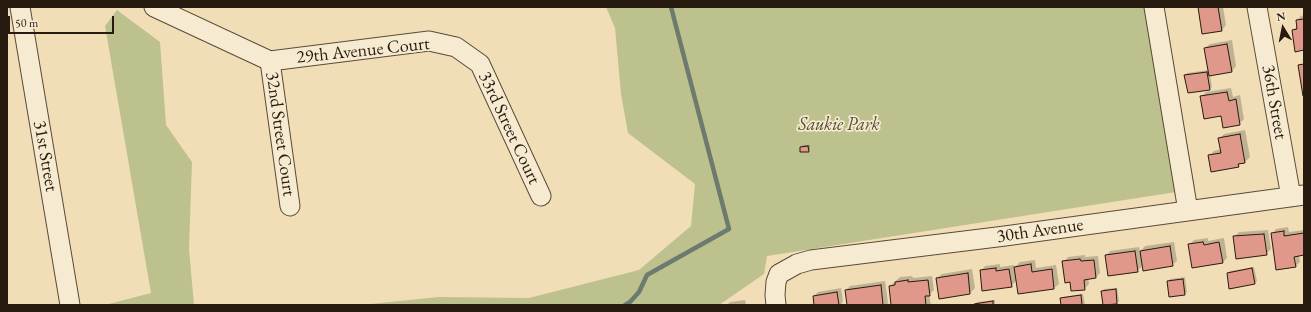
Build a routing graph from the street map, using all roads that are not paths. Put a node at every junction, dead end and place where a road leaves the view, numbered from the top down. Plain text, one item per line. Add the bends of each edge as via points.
1 (20, 7) edge
2 (154, 7) edge
3 (1154, 7) edge
4 (1257, 7) edge
5 (456, 47) joint
6 (270, 61) junction
7 (541, 196) dead end
8 (1298, 196) edge
9 (290, 206) dead end
10 (1188, 211) junction
11 (70, 305) edge
12 (776, 305) edge

1 - 11 street, 31st Street
2 - 6 street
3 - 10 street
4 - 8 street, 36th Street
5 - 6 street, 29th Avenue Court via 429,41
5 - 7 street, 33rd Street Court via 480,64
6 - 9 street, 32nd Street Court
8 - 10 street, 30th Avenue
10 - 12 street, 30th Avenue via 811,260 797,264 780,274 776,282

